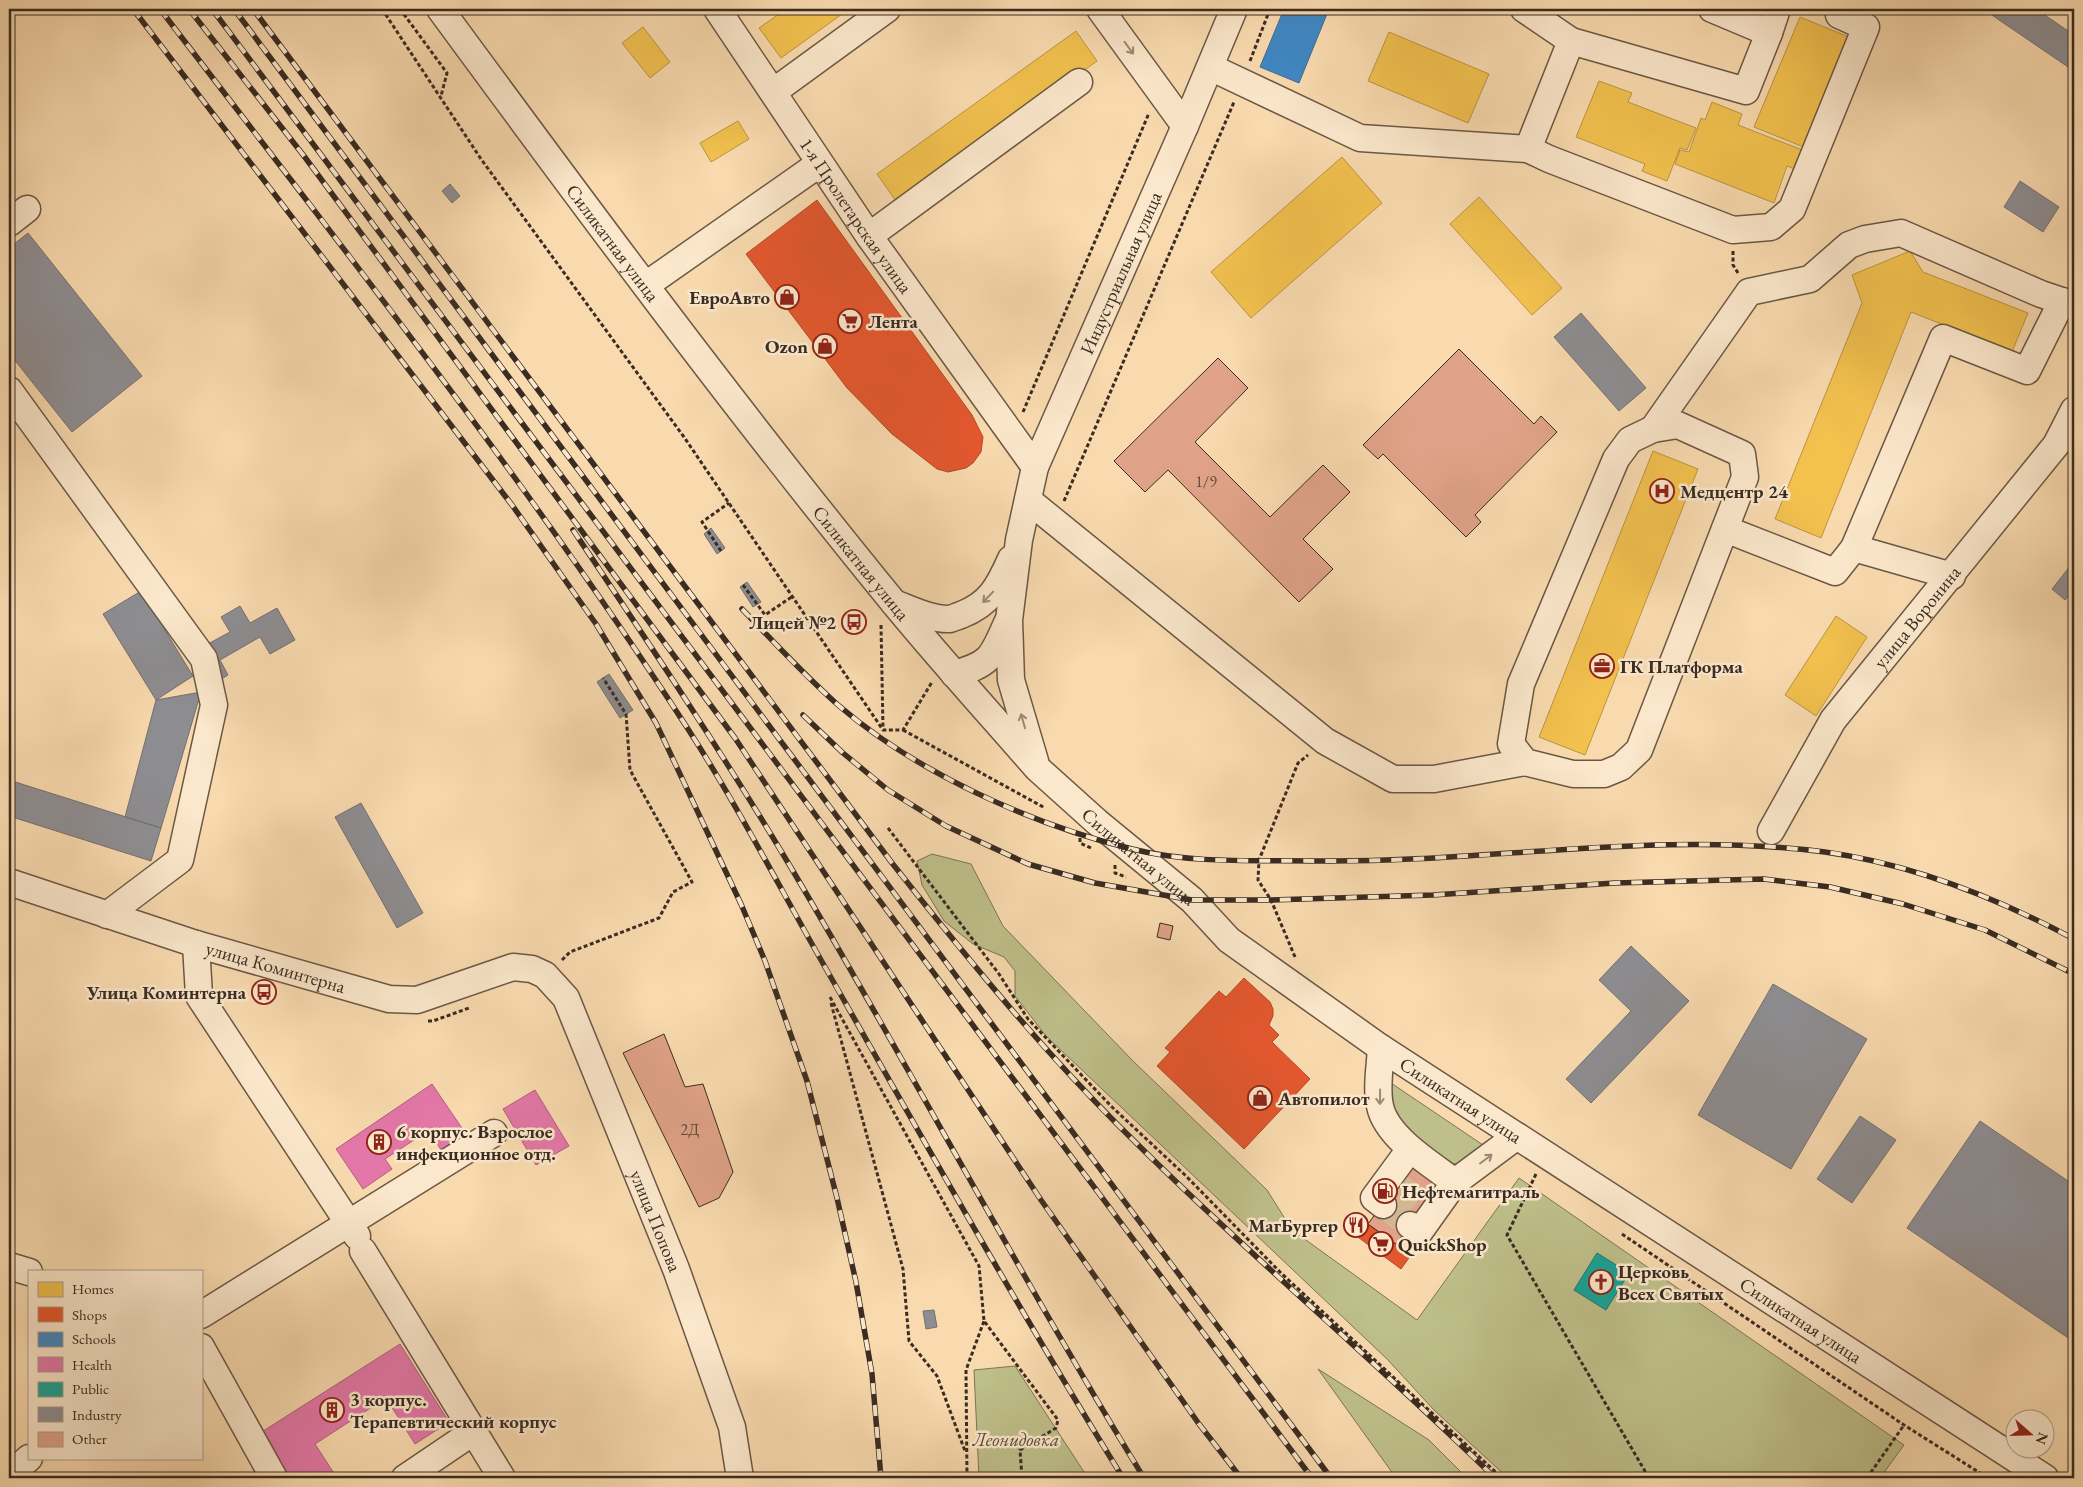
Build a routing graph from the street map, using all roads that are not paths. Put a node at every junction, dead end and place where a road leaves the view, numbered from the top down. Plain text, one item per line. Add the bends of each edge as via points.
1 (440, 9) edge
2 (716, 9) edge
3 (886, 9) edge
4 (1100, 9) edge
5 (1234, 9) edge
6 (1524, 9) edge
7 (1712, 9) edge
8 (1777, 9) edge
9 (1834, 11) edge
10 (1769, 33) junction
11 (1572, 41) junction
12 (1210, 67) junction
13 (1079, 82) dead end
14 (773, 92) junction
15 (1185, 126) junction
16 (1528, 149) junction
17 (819, 164) junction
18 (868, 236) junction
19 (646, 285) junction
20 (2068, 303) edge
21 (9, 390) edge
22 (2074, 410) edge
23 (1653, 429) junction
24 (2065, 451) edge
25 (1035, 467) junction
26 (1028, 500) junction
27 (1725, 529) junction
28 (1019, 540) junction
29 (1854, 548) junction
30 (1952, 576) junction
31 (887, 610) junction
32 (1009, 620) junction
33 (944, 676) junction
34 (1525, 762) junction
35 (1037, 768) junction
36 (1771, 831) dead end
37 (9, 882) edge
38 (108, 920) junction
39 (194, 955) junction
40 (545, 975) joint
41 (1381, 1048) junction
42 (494, 1133) dead end
43 (1517, 1136) junction
44 (356, 1237) junction
45 (9, 1266) edge
46 (28, 1272) edge
47 (202, 1314) edge
48 (202, 1349) edge
49 (473, 1432) junction
50 (28, 1459) edge
51 (9, 1476) edge
52 (274, 1478) edge
53 (405, 1478) edge
54 (502, 1478) edge
55 (740, 1478) edge
56 (2046, 1478) edge

1 - 19 street, Силикатная улица
2 - 14 street, 1-я Пролетарская улица
3 - 14 street
4 -> 15 street
5 - 12 street, Индустриальная улица
6 - 11 street
7 - 10 street
8 - 10 street
9 - 16 street via 1866,27 1792,209 1771,227 1733,230
10 - 11 street via 1746,91
11 - 16 street
12 - 15 street, Индустриальная улица
12 - 16 street via 1360,138
13 - 18 street
14 - 17 street, 1-я Пролетарская улица
15 - 25 street, Индустриальная улица
17 - 18 street, 1-я Пролетарская улица
17 - 19 street
18 - 25 street, 1-я Пролетарская улица
19 - 31 street, Силикатная улица
20 - 23 street via 1901,233 1865,239 1849,245 1810,279 1749,292
20 - 29 street via 2027,371 1943,338
21 - 38 street via 204,659 214,705 180,860
22 - 24 street, улица Воронина
23 - 27 street via 1678,425 1742,454 1745,477
23 - 34 street via 1630,440 1616,459 1521,684 1511,744
24 - 30 street, улица Воронина
25 - 26 street, Индустриальная улица
26 - 28 street, Индустриальная улица
26 - 34 street via 1325,741 1394,779 1434,779
27 - 29 street via 1835,572
27 - 34 street via 1639,750 1621,767 1604,774 1573,774
28 -> 31 street, Индустриальная улица via 988,600 967,612 950,619
28 - 32 street, Индустриальная улица
29 - 30 street
30 - 36 street, улица Воронина via 1833,720
31 - 33 street, Силикатная улица
32 - 33 street, Индустриальная улица via 989,659 978,667
35 -> 32 street, Индустриальная улица via 1011,680
33 - 35 street, Силикатная улица
35 - 41 street, Силикатная улица via 1192,900 1229,940
37 - 38 street, улица Коминтерна
38 - 39 street, улица Коминтерна
39 - 40 street, улица Коминтерна via 389,999 417,1000 513,967
39 - 44 street via 199,996
40 - 55 street, улица Попова via 566,998 676,1268 732,1427
41 - 43 street, Силикатная улица
41 -> 43 street via 1380,1107 1388,1124 1398,1175 1434,1202
42 - 44 street
43 - 56 street, Силикатная улица
44 - 47 street
44 - 49 street
45 - 46 street
48 - 52 street
49 - 53 street
49 - 54 street
50 - 51 street

